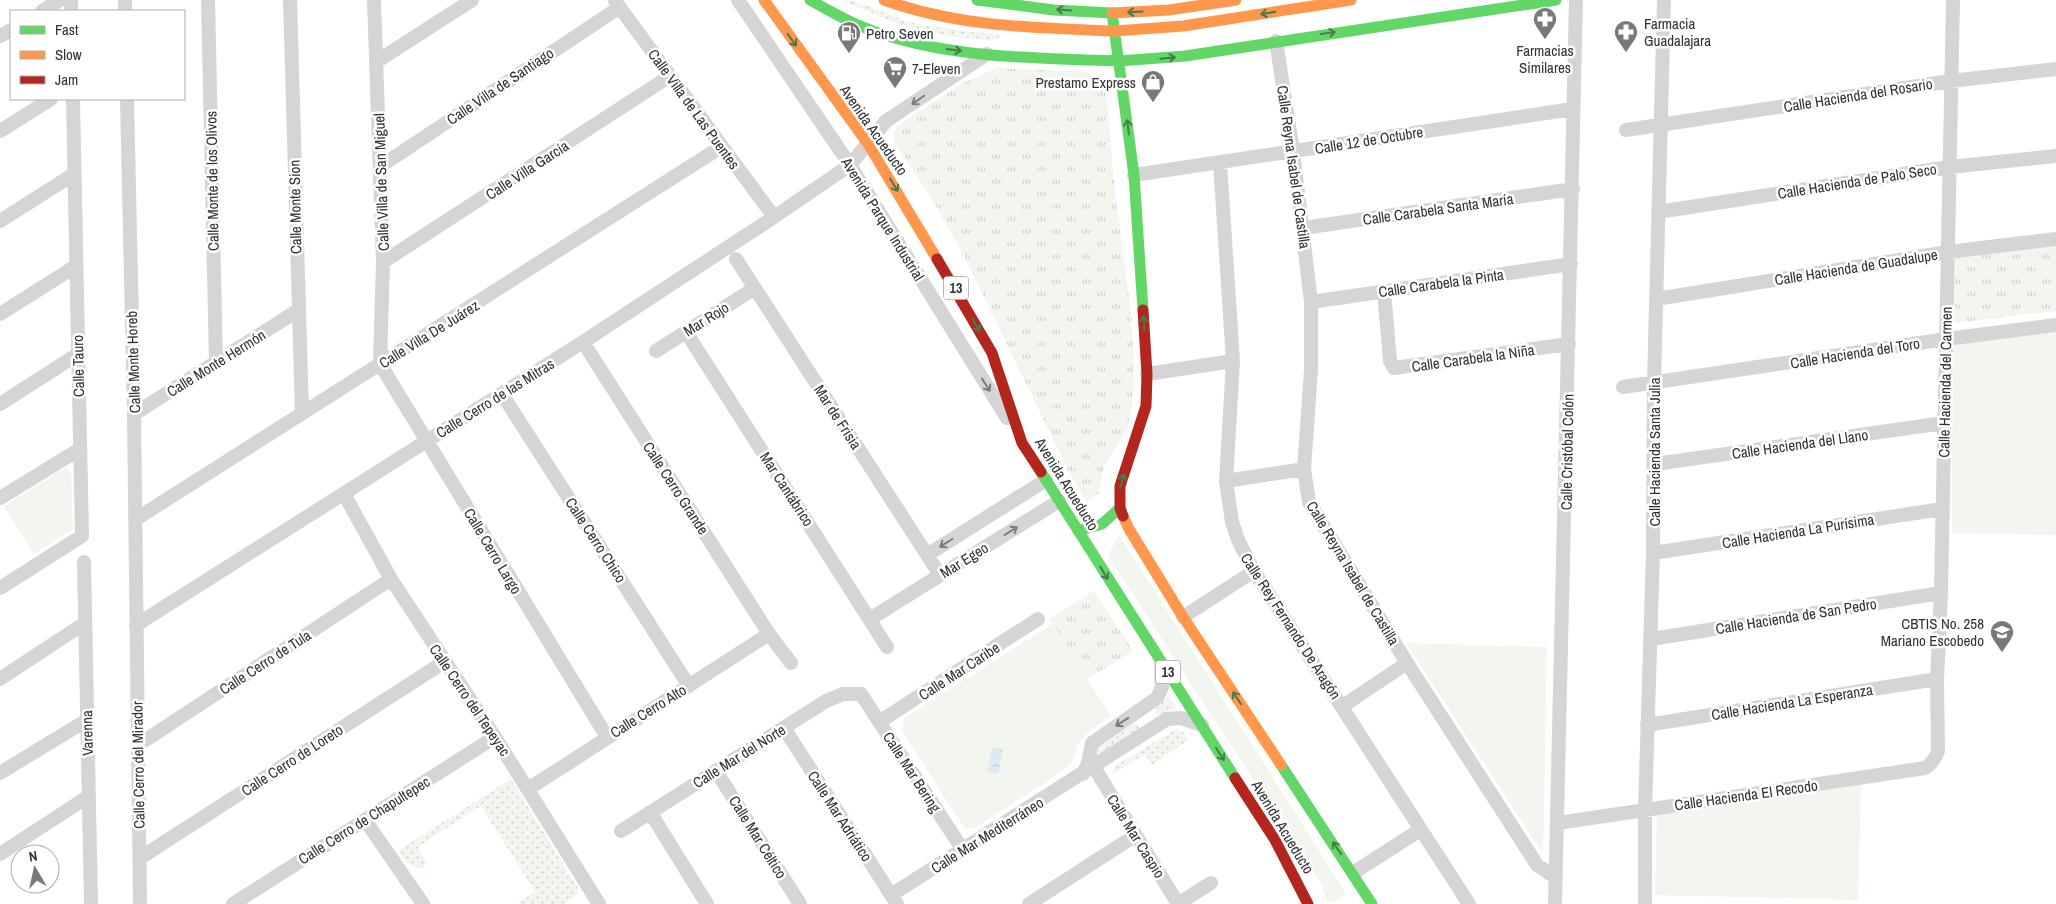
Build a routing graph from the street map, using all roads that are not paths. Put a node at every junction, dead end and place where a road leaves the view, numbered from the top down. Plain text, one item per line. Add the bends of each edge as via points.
1 (60, 0) edge
2 (208, 0) edge
3 (290, 0) edge
4 (374, 0) edge
5 (472, 0) edge
6 (738, 0) edge
7 (764, 0) edge
8 (810, 0) edge
9 (884, 0) edge
10 (977, 0) edge
11 (1236, 0) edge
12 (1351, 0) edge
13 (1556, 0) edge
14 (1576, 0) edge
15 (1664, 0) edge
16 (1953, 0) edge
17 (617, 3) edge
18 (1112, 7) edge
19 (44, 10) edge
20 (1071, 29) junction
21 (1115, 31) junction
22 (1276, 41) junction
23 (987, 54) junction
24 (376, 62) junction
25 (1119, 62) junction
26 (2056, 69) edge
27 (670, 76) junction
28 (1951, 81) junction
29 (49, 100) edge
30 (73, 100) edge
31 (127, 100) edge
32 (1574, 109) junction
33 (1660, 125) junction
34 (1626, 130) dead end
35 (0, 131) edge
36 (868, 144) junction
37 (721, 147) junction
38 (1293, 151) junction
39 (2056, 156) edge
40 (1220, 163) junction
41 (850, 165) junction
42 (381, 166) junction
43 (1949, 167) junction
44 (74, 174) junction
45 (1134, 175) junction
46 (1573, 189) junction
47 (1658, 212) junction
48 (774, 217) junction
49 (0, 222) edge
50 (1303, 228) junction
51 (2056, 239) edge
52 (1948, 252) junction
53 (736, 259) dead end
54 (383, 262) junction
55 (1571, 264) junction
56 (76, 266) junction
57 (755, 288) junction
58 (1384, 291) junction
59 (1656, 299) junction
60 (1311, 302) junction
61 (297, 311) junction
62 (0, 314) edge
63 (2056, 325) edge
64 (686, 332) junction
65 (1946, 339) junction
66 (583, 342) junction
67 (1569, 344) junction
68 (656, 351) dead end
69 (78, 354) junction
70 (1233, 361) junction
71 (216, 362) junction
72 (380, 364) junction
73 (1147, 374) junction
74 (1654, 383) junction
75 (1623, 387) dead end
76 (502, 394) junction
77 (0, 404) edge
78 (134, 414) junction
79 (302, 414) junction
80 (1944, 423) junction
81 (426, 442) junction
82 (1022, 443) junction
83 (80, 449) junction
84 (1655, 464) junction
85 (1304, 469) junction
86 (1046, 480) junction
87 (1226, 481) junction
88 (344, 494) junction
89 (0, 498) edge
90 (1059, 501) junction
91 (1120, 508) junction
92 (1942, 509) junction
93 (136, 519) junction
94 (1120, 529) junction
95 (1078, 531) junction
96 (1653, 553) junction
97 (1093, 554) junction
98 (927, 555) junction
99 (84, 562) dead end
100 (1254, 571) junction
101 (940, 575) junction
102 (392, 579) junction
103 (0, 588) edge
104 (1940, 593) junction
105 (1183, 617) junction
106 (870, 619) junction
107 (1038, 619) dead end
108 (85, 623) junction
109 (136, 625) junction
110 (769, 634) junction
111 (1651, 639) junction
112 (887, 647) dead end
113 (1160, 660) junction
114 (444, 662) junction
115 (1407, 662) junction
116 (790, 663) dead end
117 (0, 679) edge
118 (1936, 679) junction
119 (690, 686) junction
120 (861, 694) joint
121 (1343, 706) junction
122 (1140, 710) junction
123 (87, 720) junction
124 (879, 722) junction
125 (1202, 725) junction
126 (1647, 725) junction
127 (784, 728) junction
128 (1152, 729) junction
129 (495, 737) junction
130 (607, 737) junction
131 (138, 746) junction
132 (1933, 762) joint
133 (716, 771) junction
134 (1088, 771) junction
135 (0, 773) edge
136 (528, 789) junction
137 (89, 796) junction
138 (1645, 810) junction
139 (650, 812) junction
140 (365, 820) junction
141 (1558, 823) junction
142 (1420, 830) junction
143 (621, 831) dead end
144 (1136, 835) junction
145 (963, 850) junction
146 (0, 854) edge
147 (140, 858) junction
148 (1353, 873) junction
149 (1556, 878) junction
150 (1211, 883) dead end
151 (894, 899) edge
152 (1370, 900) edge
153 (419, 902) edge
154 (594, 902) edge
155 (91, 904) edge
156 (140, 904) edge
157 (233, 904) edge
158 (707, 904) edge
159 (800, 904) edge
160 (1029, 904) edge
161 (1178, 904) edge
162 (1308, 904) edge
163 (1356, 904) edge
164 (1469, 904) edge
165 (1555, 904) edge
166 (1645, 904) edge

1 - 19 street
2 - 71 street, Calle Monte de los Olivos
3 - 61 street, Calle Monte Sion
4 - 24 street, Calle Villa de San Miguel
5 - 24 street
6 - 41 street, Avenida Parque Industrial
7 -> 36 main road, Avenida Acueducto / 13
8 -> 23 main road via 864,27 904,41
9 - 20 main road via 976,25
18 -> 10 main road via 1046,9
11 -> 18 main road via 1169,10
12 -> 21 main road via 1183,26
22 -> 13 main road
14 - 32 street, Calle Cristóbal Colón
15 - 33 street, Calle Hacienda Santa Julia
16 - 28 street, Calle Hacienda del Carmen
17 - 27 street, Calle Villa de Las Puentes
17 - 42 street, Calle Villa de Santiago
18 - 21 main road, Avenida Acueducto
20 - 21 main road
20 - 23 main road via 1061,36 1016,36
21 - 25 main road, Avenida Acueducto
25 -> 22 main road via 1185,56
22 - 38 street, Calle Reyna Isabel de Castilla
23 - 25 main road
23 -> 36 street, Calle Cerro de las Mitras via 886,121
24 - 42 street, Calle Villa de San Miguel
45 -> 25 main road, Avenida Acueducto
26 - 28 street, Calle Hacienda del Rosario
27 - 37 street, Calle Villa de Las Puentes
27 - 54 street, Calle Villa García
28 - 33 street, Calle Hacienda del Rosario
28 - 43 street, Calle Hacienda del Carmen
29 - 35 street
30 - 44 street, Calle Tauro
31 - 78 street, Calle Monte Horeb
32 - 38 street, Calle 12 de Octubre
32 - 46 street, Calle Cristóbal Colón
33 - 34 street, Calle Hacienda del Rosario
33 - 47 street, Calle Hacienda Santa Julia
36 - 41 street, Calle Cerro de las Mitras
36 -> 82 main road, Avenida Acueducto / 13 via 992,353
37 - 48 street, Calle Villa de Las Puentes
37 - 72 street, Calle Villa De Juárez
38 - 40 street, Calle 12 de Octubre
38 - 50 street, Calle Reyna Isabel de Castilla
39 - 43 street, Calle Hacienda de Palo Seco
40 - 45 street, Calle 12 de Octubre
40 - 70 street, Calle Rey Fernando De Aragón
41 - 48 street, Calle Cerro de las Mitras
41 -> 82 street, Avenida Parque Industrial
42 - 54 street, Calle Villa de San Miguel
43 - 47 street, Calle Hacienda de Palo Seco
43 - 52 street, Calle Hacienda del Carmen
44 - 49 street
44 - 56 street, Calle Tauro
73 -> 45 main road, Avenida Acueducto
46 - 50 street, Calle Carabela Santa María
46 - 55 street, Calle Cristóbal Colón
47 - 59 street, Calle Hacienda Santa Julia
48 - 66 street, Calle Cerro de las Mitras
50 - 60 street, Calle Reyna Isabel de Castilla
51 - 52 street, Calle Hacienda de Guadalupe
52 - 59 street, Calle Hacienda de Guadalupe
52 - 65 street, Calle Hacienda del Carmen
53 - 57 street, Mar de Frisia
54 - 72 street, Calle Villa de San Miguel
55 - 58 street, Calle Carabela la Pinta
55 - 67 street, Calle Cristóbal Colón
56 - 62 street
56 - 69 street, Calle Tauro
57 - 64 street, Mar Rojo
57 - 98 street, Mar de Frisia
58 - 60 street, Calle Carabela la Pinta
58 - 67 street, Calle Carabela la Niña via 1390,361 1394,368
59 - 74 street, Calle Hacienda Santa Julia
60 - 85 street, Calle Reyna Isabel de Castilla
61 - 71 street, Calle Monte Hermón
61 - 79 street, Calle Monte Sion
63 - 65 street, Calle Hacienda del Toro
64 - 68 street, Mar Rojo
64 - 106 street, Mar Cantábrico
65 - 74 street, Calle Hacienda del Toro
65 - 80 street, Calle Hacienda del Carmen
66 - 76 street, Calle Cerro de las Mitras
66 - 110 street, Calle Cerro Grande
67 - 141 street, Calle Cristóbal Colón
69 - 77 street
69 - 83 street, Calle Tauro
70 - 73 street
70 - 87 street, Calle Rey Fernando De Aragón
71 - 78 street, Calle Monte Hermón
72 - 79 street, Calle Villa De Juárez
72 - 81 street, Calle Cerro Largo
91 -> 73 main road, Avenida Acueducto via 1120,486 1146,406
74 - 75 street, Calle Hacienda del Toro
74 - 84 street, Calle Hacienda Santa Julia
76 - 81 street, Calle Cerro de las Mitras
76 - 119 street, Calle Cerro Chico
78 - 93 street, Calle Monte Horeb
79 - 93 street, Calle Villa De Juárez
80 - 84 street, Calle Hacienda del Llano
80 - 92 street, Calle Hacienda del Carmen
81 - 88 street, Calle Cerro de las Mitras
81 - 130 street, Calle Cerro Largo
82 - 86 main road, Avenida Acueducto / 13
83 - 89 street
83 - 103 street, Calle Tauro via 82,536
84 - 96 street, Calle Hacienda Santa Julia
85 - 87 street
85 - 115 street, Calle Reyna Isabel de Castilla via 1312,509
86 - 90 main road, Avenida Acueducto / 13
86 -> 98 street, Mar Egeo
87 - 100 street, Calle Rey Fernando De Aragón via 1232,522
88 - 102 street, Calle Cerro del Tepeyac
88 - 109 street, Calle Cerro de las Mitras
90 - 95 main road, Avenida Acueducto / 13
101 -> 90 street, Mar Egeo
91 - 94 main road, Avenida Acueducto
91 - 95 main road via 1098,527
92 - 96 street, Calle Hacienda La Purísima
92 - 104 street, Calle Hacienda del Carmen
93 - 109 street, Calle Monte Horeb
94 - 97 main road via 1100,539
94 - 105 main road, Avenida Acueducto
95 - 97 main road, Avenida Acueducto / 13
96 - 111 street, Calle Hacienda Santa Julia
97 -> 113 main road, Avenida Acueducto / 13
98 - 101 street, Mar de Frisia
99 - 108 street, Varenna
100 - 105 street
100 - 121 street, Calle Rey Fernando De Aragón
101 - 106 street, Mar Egeo
102 - 114 street, Calle Cerro del Tepeyac
102 - 131 street, Calle Cerro de Tula
104 - 111 street, Calle Hacienda de San Pedro
104 - 118 street, Calle Hacienda del Carmen
148 -> 105 main road, Avenida Acueducto
106 - 112 street, Mar Cantábrico
107 - 124 street, Calle Mar Caribe
108 - 117 street
108 - 123 street, Varenna
109 - 131 street, Calle Cerro del Mirador
110 - 116 street, Calle Cerro Grande
110 - 119 street, Calle Cerro Alto
111 - 126 street, Calle Hacienda Santa Julia
113 - 122 street via 1160,692 1154,701
113 - 125 main road, Avenida Acueducto / 13
114 - 129 street, Calle Cerro del Tepeyac
114 - 147 street, Calle Cerro de Loreto
115 - 121 street
115 - 149 street, Calle Reyna Isabel de Castilla via 1537,865
118 - 126 street, Calle Hacienda La Esperanza
118 - 132 street, Calle Hacienda del Carmen via 1938,751
119 - 130 street, Calle Cerro Alto
120 - 124 street, Calle Mar Bering
120 - 127 street, Calle Mar del Norte via 835,697
121 - 142 street, Calle Rey Fernando De Aragón
122 - 128 street
122 -> 134 street via 1092,743
123 - 135 street
123 - 137 street, Varenna
124 - 145 street, Calle Mar Bering
125 - 128 street, Calle Mar Mediterráneo via 1176,717
125 -> 162 main road, Avenida Acueducto / 13 via 1276,841
126 - 138 street, Calle Hacienda Santa Julia
127 - 133 street, Calle Mar del Norte
127 - 151 street, Calle Mar Adriático
128 - 134 street, Calle Mar Mediterráneo
129 - 136 street, Calle Cerro del Tepeyac
129 - 140 street, Calle Cerro de Chapultepec
130 - 136 street, Calle Cerro Alto
131 - 147 street, Calle Cerro del Mirador
132 - 138 street, Calle Hacienda El Recodo via 1925,768
133 - 139 street, Calle Mar del Norte
133 - 159 street, Calle Mar Céltico
134 - 144 street, Calle Mar Caspio
134 - 145 street, Calle Mar Mediterráneo
136 - 154 street, Calle Cerro del Tepeyac
137 - 146 street
137 - 155 street, Varenna
138 - 141 street, Calle Hacienda El Recodo
138 - 166 street, Calle Hacienda Santa Julia
139 - 143 street, Calle Mar del Norte
139 - 158 street
140 - 153 street
140 - 157 street, Calle Cerro de Chapultepec
141 - 149 street, Calle Cristóbal Colón
142 - 148 street
142 - 164 street, Calle Rey Fernando De Aragón
144 - 160 street
144 - 161 street, Calle Mar Caspio
145 - 151 street, Calle Mar Mediterráneo
147 - 156 street, Calle Cerro del Mirador
148 - 152 main road, Avenida Acueducto
149 - 165 street, Calle Cristóbal Colón
150 - 161 street
152 - 163 main road

